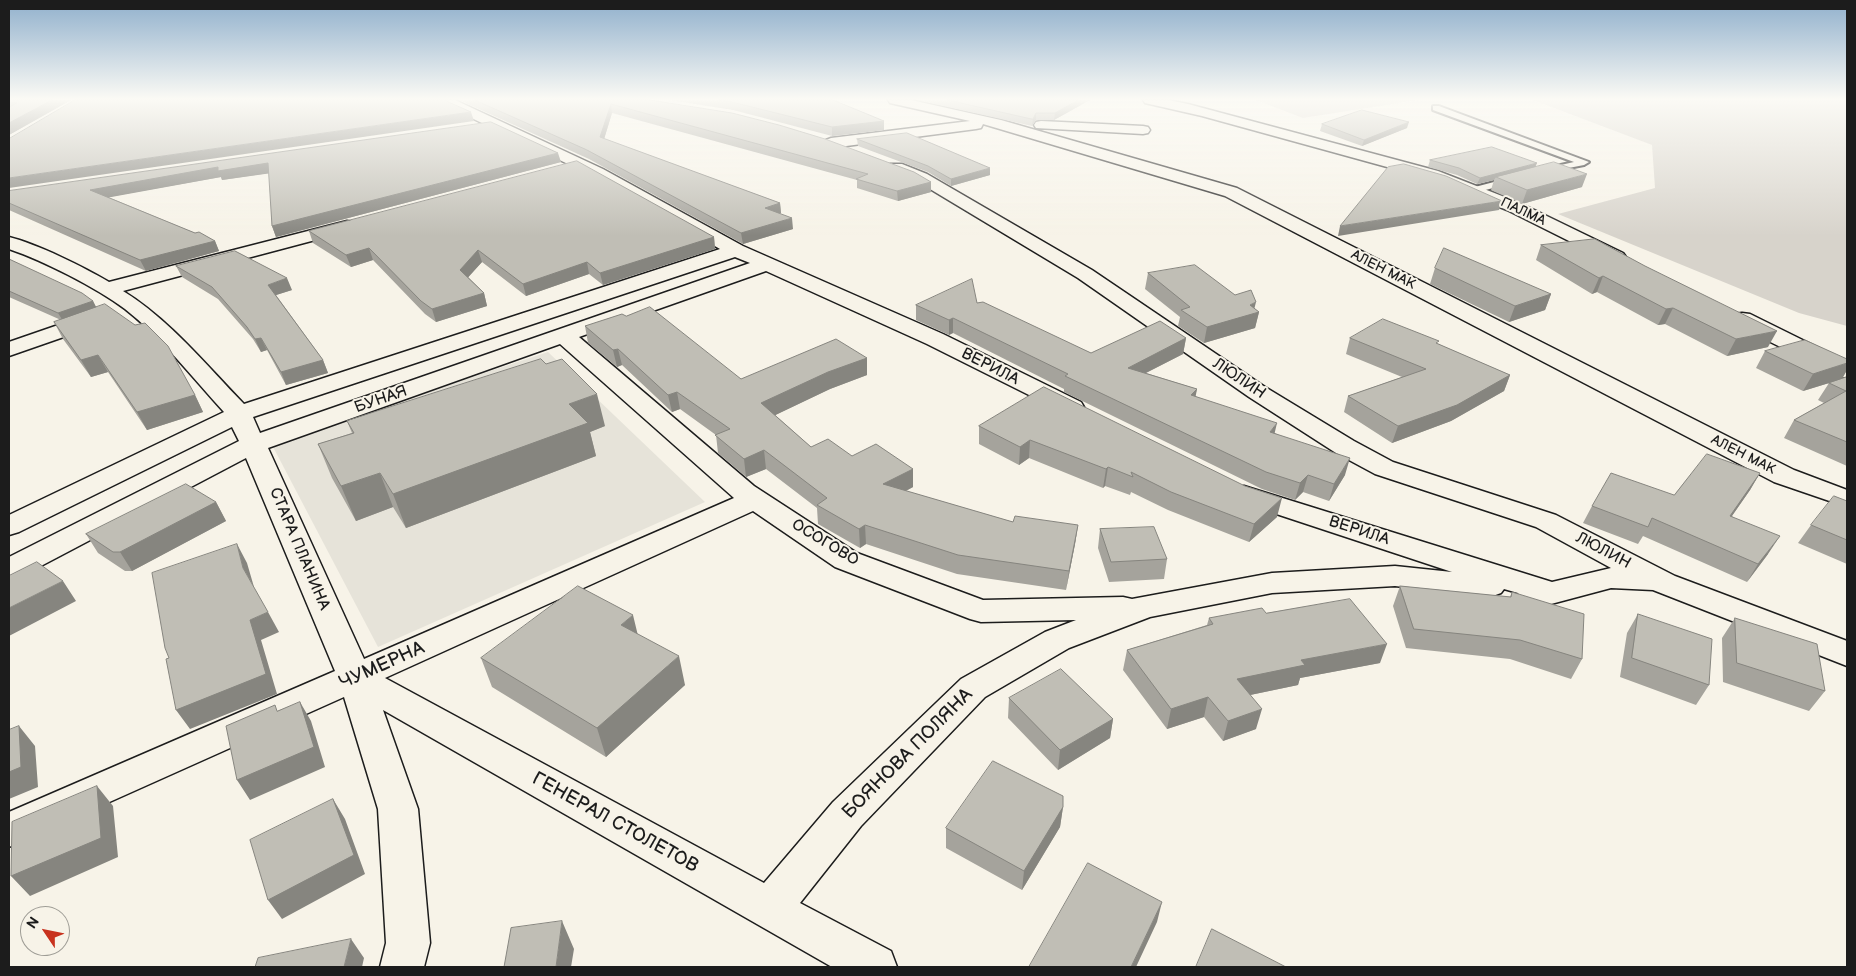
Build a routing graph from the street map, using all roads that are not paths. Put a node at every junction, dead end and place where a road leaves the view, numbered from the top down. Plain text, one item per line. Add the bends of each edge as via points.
1 (543, 146) edge
2 (837, 146) edge
3 (1074, 146) edge
4 (1143, 146) edge
5 (1329, 146) edge
6 (1539, 146) edge
7 (582, 164) junction
8 (1142, 165) junction
9 (554, 172) edge
10 (1538, 173) edge
11 (1519, 178) edge
12 (1474, 190) junction
13 (363, 222) edge
14 (13, 247) edge
15 (736, 250) junction
16 (768, 264) junction
17 (1632, 265) edge
18 (106, 289) junction
19 (132, 305) junction
20 (1722, 309) edge
21 (564, 336) junction
22 (9, 349) edge
23 (1847, 371) edge
24 (239, 414) junction
25 (1093, 418) edge
26 (253, 444) junction
27 (1225, 484) edge
28 (755, 499) junction
29 (1847, 499) edge
30 (9, 526) edge
31 (9, 570) edge
32 (1664, 583) junction
33 (1551, 593) junction
34 (1144, 608) junction
35 (1847, 654) edge
36 (355, 678) junction
37 (9, 830) edge
38 (769, 909) junction
39 (402, 967) edge
40 (875, 967) edge

1 - 7 street, ВЕРИЛА
2 - 32 street, ЛЮЛИН via 921,176 1085,274 1257,392 1384,468 1546,521
3 - 8 street, АЛЕН МАК
4 - 8 street
5 - 12 street, ПАЛМА via 1411,168
6 - 10 lane via 1584,162
7 - 9 street
7 - 15 street, ВЕРИЛА
8 - 29 street, АЛЕН МАК via 1231,192 1784,476
11 - 12 lane
12 - 17 street, ПАЛМА
13 - 18 street
14 - 18 street, СТАРА ПЛАНИНА via 88,278
15 - 16 street, ВЕРИЛА
15 - 24 street, БУНАЯ
16 - 21 street, БУНАЯ
16 - 25 street, ВЕРИЛА via 935,339
18 - 19 street, СТАРА ПЛАНИНА
19 - 22 street
19 - 24 street, СТАРА ПЛАНИНА via 168,336
20 - 23 street
21 - 26 street, БУНАЯ
21 - 28 street, ОСОГОВО
24 - 26 street, СТАРА ПЛАНИНА
24 - 30 street, БУНАЯ
26 - 31 street, БУНАЯ
26 - 36 street, СТАРА ПЛАНИНА
27 - 33 street, ВЕРИЛА via 1251,497
28 - 34 street, ОСОГОВО via 846,560 981,611
28 - 36 street, ЧУМЕРНА
32 - 33 street, БОЯНОВА ПОЛЯНА via 1611,578
32 - 35 street, ЛЮЛИН
33 - 34 street, БОЯНОВА ПОЛЯНА via 1395,576 1272,583
34 - 38 street, БОЯНОВА ПОЛЯНА via 1057,640 973,688 847,814
36 - 37 street, ЧУМЕРНА
36 - 38 street, ГЕНЕРАЛ СТОЛЕТОВ
36 - 39 street, СТАРА ПЛАНИНА via 398,809 408,943
38 - 40 street, ГЕНЕРАЛ СТОЛЕТОВ

